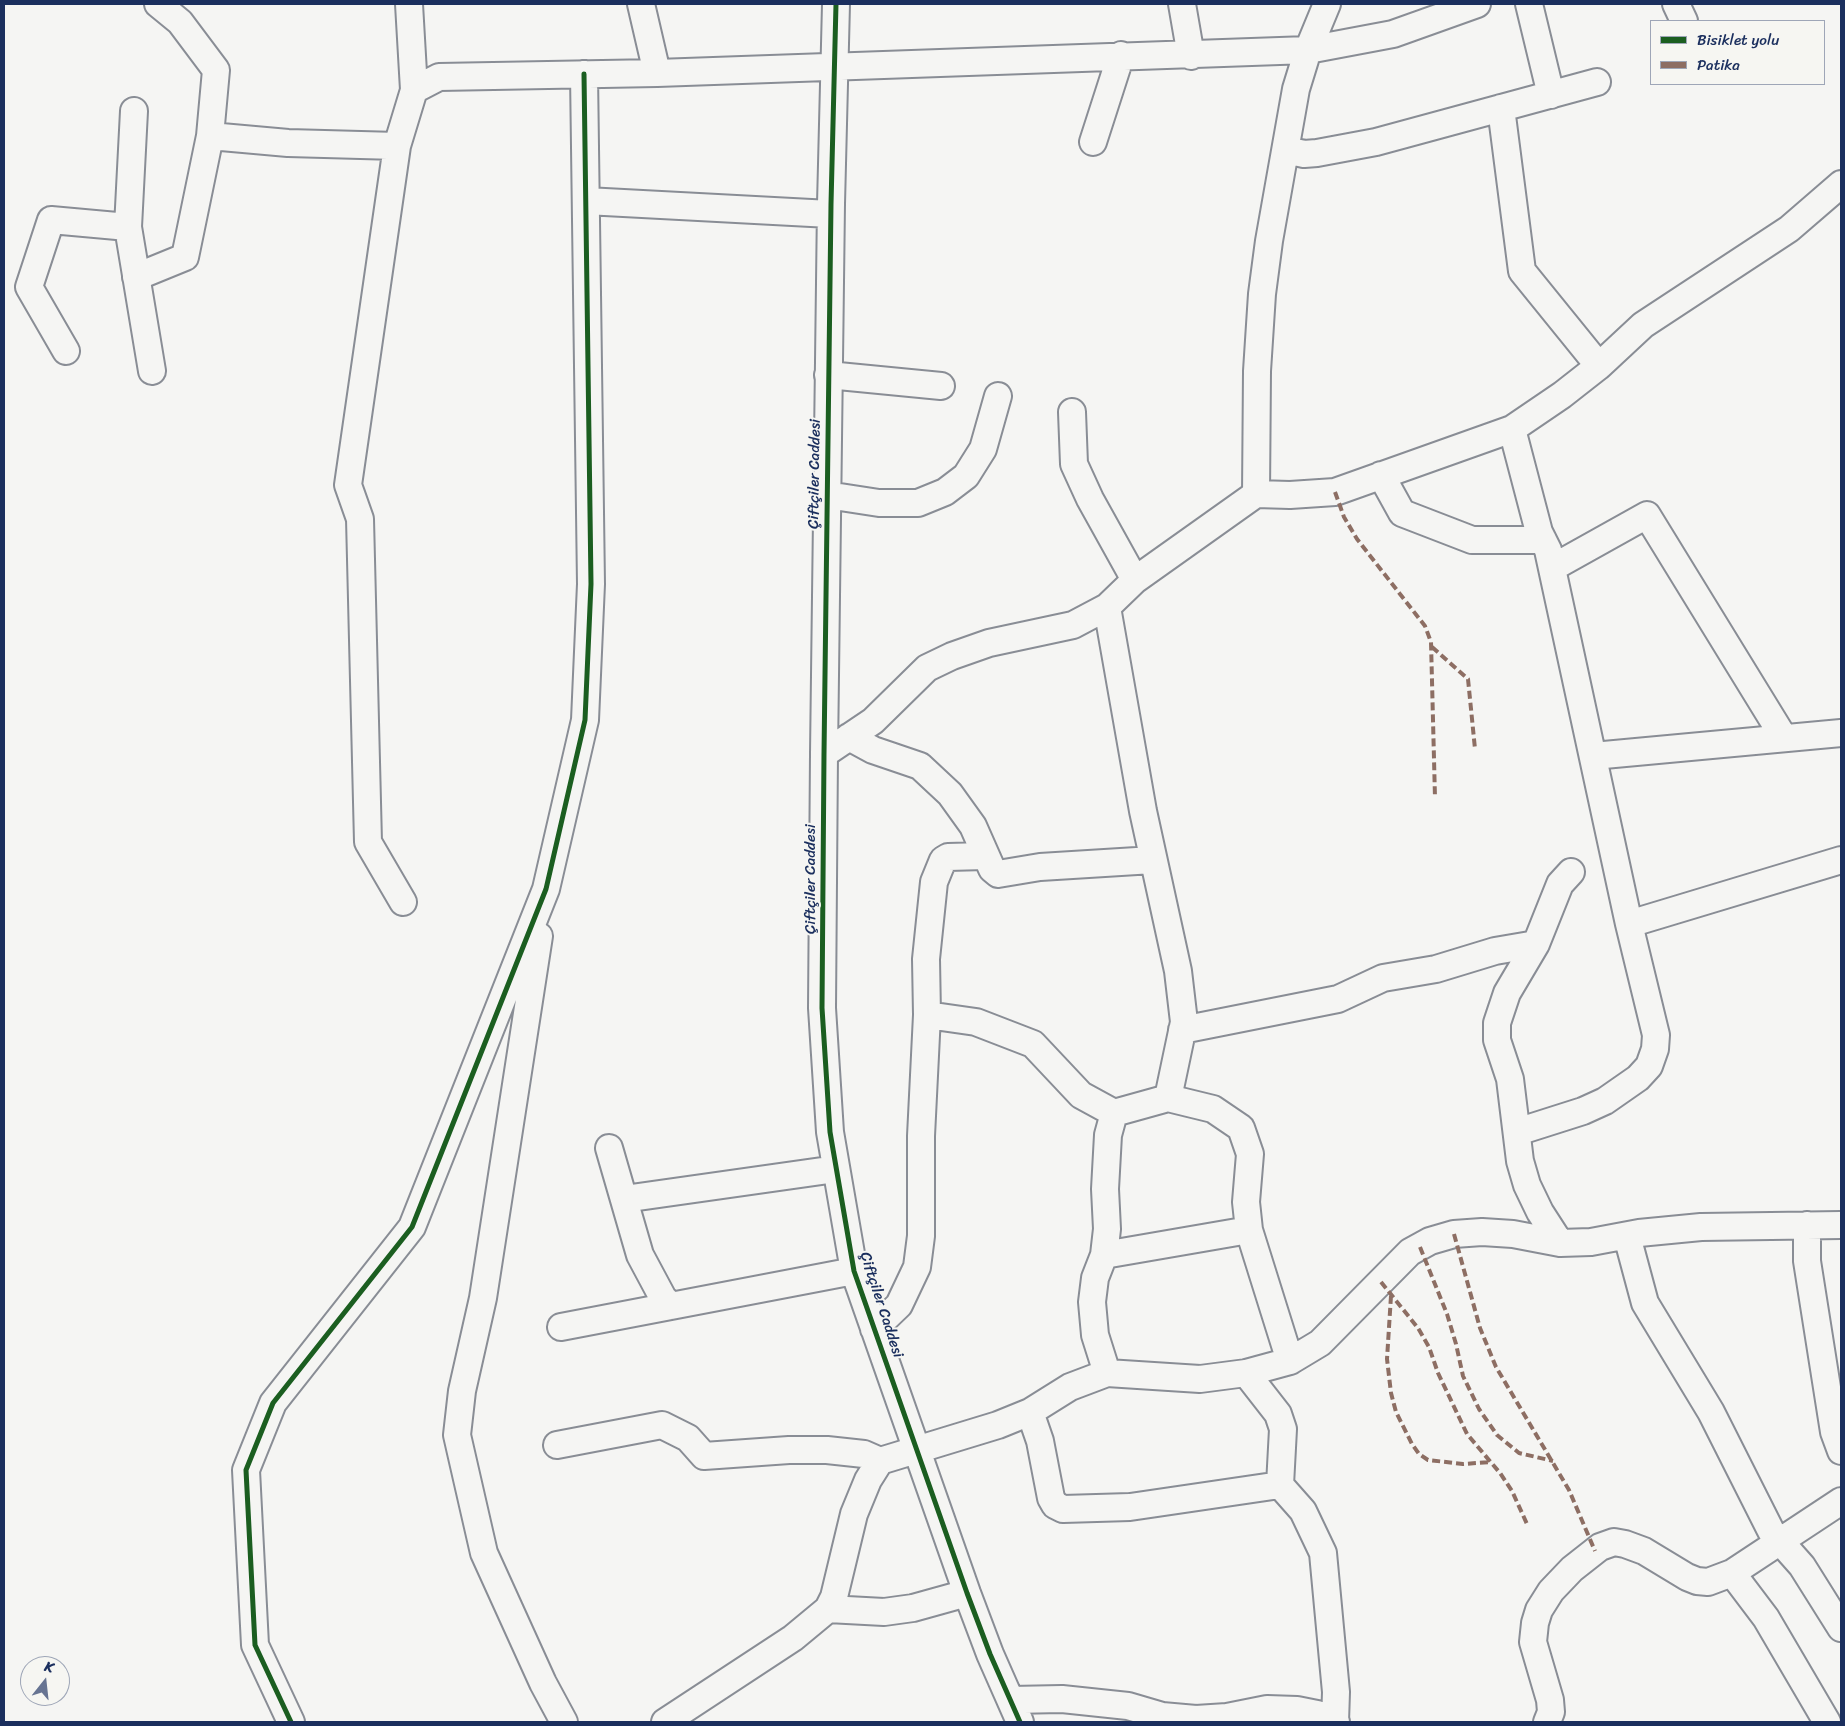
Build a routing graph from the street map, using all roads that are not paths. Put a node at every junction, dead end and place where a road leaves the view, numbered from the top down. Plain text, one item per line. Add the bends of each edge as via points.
1 (158, 4) edge
2 (409, 4) edge
3 (641, 4) edge
4 (836, 4) edge
5 (1182, 4) edge
6 (1327, 4) edge
7 (1477, 4) edge
8 (1529, 4) edge
9 (1676, 4) edge
10 (1684, 20) edge
11 (1308, 50) junction
12 (1121, 55) junction
13 (1191, 56) junction
14 (834, 68) junction
15 (657, 73) junction
16 (584, 74) junction
17 (1597, 82) dead end
18 (414, 90) junction
19 (1551, 94) junction
20 (1501, 108) junction
21 (134, 111) dead end
22 (210, 136) junction
23 (1093, 142) dead end
24 (397, 146) junction
25 (1286, 150) junction
26 (1841, 184) edge
27 (586, 201) junction
28 (830, 214) junction
29 (128, 227) junction
30 (136, 277) junction
31 (66, 351) dead end
32 (1599, 366) junction
33 (152, 371) dead end
34 (828, 375) junction
35 (941, 386) dead end
36 (998, 396) dead end
37 (1072, 412) dead end
38 (1512, 429) junction
39 (1381, 475) junction
40 (827, 494) junction
41 (1256, 494) junction
42 (1543, 540) junction
43 (1552, 568) junction
44 (1135, 580) junction
45 (1107, 606) junction
46 (1841, 733) edge
47 (850, 737) junction
48 (1784, 738) junction
49 (824, 754) junction
50 (1593, 756) junction
51 (985, 856) junction
52 (1153, 860) junction
53 (1841, 860) edge
54 (1570, 872) dead end
55 (546, 889) junction
56 (403, 902) dead end
57 (1629, 924) junction
58 (1536, 944) junction
59 (927, 1015) junction
60 (1182, 1030) junction
61 (1168, 1098) junction
62 (1114, 1113) junction
63 (1517, 1132) junction
64 (610, 1148) dead end
65 (836, 1169) junction
66 (624, 1199) junction
67 (1807, 1225) junction
68 (1841, 1225) edge
69 (1249, 1230) junction
70 (1627, 1236) junction
71 (1560, 1243) junction
72 (1104, 1255) junction
73 (854, 1271) junction
74 (670, 1306) junction
75 (561, 1327) dead end
76 (874, 1329) junction
77 (1290, 1360) junction
78 (1107, 1373) junction
79 (1246, 1373) junction
80 (1030, 1412) junction
81 (557, 1445) dead end
82 (918, 1450) junction
83 (1841, 1451) edge
84 (880, 1461) junction
85 (1280, 1486) junction
86 (1841, 1501) edge
87 (1780, 1541) junction
88 (1732, 1573) junction
89 (966, 1593) junction
90 (828, 1609) junction
91 (1841, 1628) edge
92 (1016, 1711) edge
93 (290, 1722) edge
94 (564, 1722) edge
95 (665, 1722) edge
96 (1335, 1722) edge
97 (1548, 1722) edge
98 (1827, 1722) edge

1 - 22 street via 180,22 216,70
2 - 18 street
3 - 15 street
4 - 14 street, Çiftçiler Caddesi
5 - 13 street
6 - 11 street
7 - 11 street via 1392,34
8 - 19 street
9 - 10 street
11 - 13 street
11 - 25 street via 1296,89
12 - 13 street
12 - 14 street
12 - 23 street
14 - 15 street
14 - 28 street, Çiftçiler Caddesi
15 - 16 street
16 - 18 street via 439,77
16 - 27 street
17 - 19 street
18 - 24 street
19 - 20 street
20 - 25 street via 1361,146 1304,154
20 - 32 street via 1522,271
21 - 29 street
22 - 24 street
22 - 30 street via 185,257
24 - 56 street via 348,485 360,519 368,842
25 - 41 street via 1262,294 1257,371
26 - 32 street via 1789,229 1642,325
27 - 28 street
27 - 55 street via 591,584 585,720
28 - 34 street, Çiftçiler Caddesi
29 - 30 street
29 - 31 street via 51,220 29,287
30 - 33 street
32 - 38 street
34 - 35 street
34 - 40 street, Çiftçiler Caddesi
36 - 40 street via 983,449 966,476 945,492 918,503 879,502
37 - 44 street via 1074,464
38 - 39 street
38 - 42 street
39 - 41 street via 1335,492
39 - 42 street via 1402,513 1472,540
40 - 49 street, Çiftçiler Caddesi
41 - 44 street
42 - 43 street
43 - 48 street via 1647,515
43 - 50 street
44 - 45 street
45 - 47 street via 1072,625 989,643 927,668 874,722
45 - 52 street
46 - 48 street
47 - 49 street
47 - 51 street via 873,750 920,766 950,794 973,826
48 - 50 street
49 - 65 street, Çiftçiler Caddesi via 822,1008 830,1132
50 - 57 street
51 - 52 street via 998,874 1040,867
51 - 59 street via 948,857 943,860 934,882 926,959
52 - 60 street via 1178,971 1184,1022
53 - 57 street
54 - 58 street via 1552,898
55 - 93 street via 412,1227 273,1403 246,1470 255,1645
55 - 94 street via 483,1298 462,1391 457,1435 484,1553
57 - 63 street via 1656,1035 1649,1066 1638,1078 1604,1101
58 - 60 street via 1495,951 1436,969 1383,978 1338,999
58 - 63 street via 1507,993 1497,1022 1498,1040 1510,1079
59 - 62 street via 976,1022 1033,1044 1081,1095
59 - 76 street via 921,1136 921,1236 917,1268 899,1305
60 - 61 street
61 - 62 street
61 - 69 street via 1213,1109 1241,1128 1250,1154 1246,1202
62 - 72 street via 1108,1135
63 - 71 street via 1527,1185
64 - 66 street
65 - 66 street
65 - 73 street, Çiftçiler Caddesi
66 - 74 street via 640,1255
67 - 68 street
67 - 70 street via 1701,1227
67 - 83 street via 1807,1261 1834,1432
69 - 72 street
69 - 77 street
70 - 71 street
70 - 87 street via 1645,1303 1711,1412 1771,1531
71 - 77 street via 1482,1232 1454,1234 1430,1241 1410,1252 1320,1343
72 - 78 street via 1095,1278 1092,1302 1095,1335
73 - 74 street
73 - 76 street, Çiftçiler Caddesi
74 - 75 street
76 - 82 street, Çiftçiler Caddesi
77 - 79 street
78 - 79 street via 1200,1378
78 - 80 street via 1070,1387
79 - 85 street via 1278,1414 1283,1429
80 - 82 street
80 - 85 street via 1040,1441 1051,1498 1063,1509 1130,1507
81 - 84 street via 662,1424 688,1438 704,1456 827,1450 864,1454
82 - 84 street
82 - 89 street, Çiftçiler Caddesi
84 - 90 street via 854,1514 834,1597
85 - 96 street via 1303,1511 1322,1553 1336,1692
86 - 87 street
87 - 88 street
87 - 91 street via 1802,1566
88 - 97 street via 1708,1582 1697,1581 1644,1551 1614,1542 1600,1547 1572,1569 1551,1591 1535,1623 1533,1642 1552,1712
88 - 98 street via 1766,1618
89 - 90 street via 913,1608 884,1612
89 - 92 street, Çiftçiler Caddesi
90 - 95 street via 793,1638
92 - 96 street via 1062,1699 1128,1706 1162,1716 1196,1719 1267,1709 1297,1710

